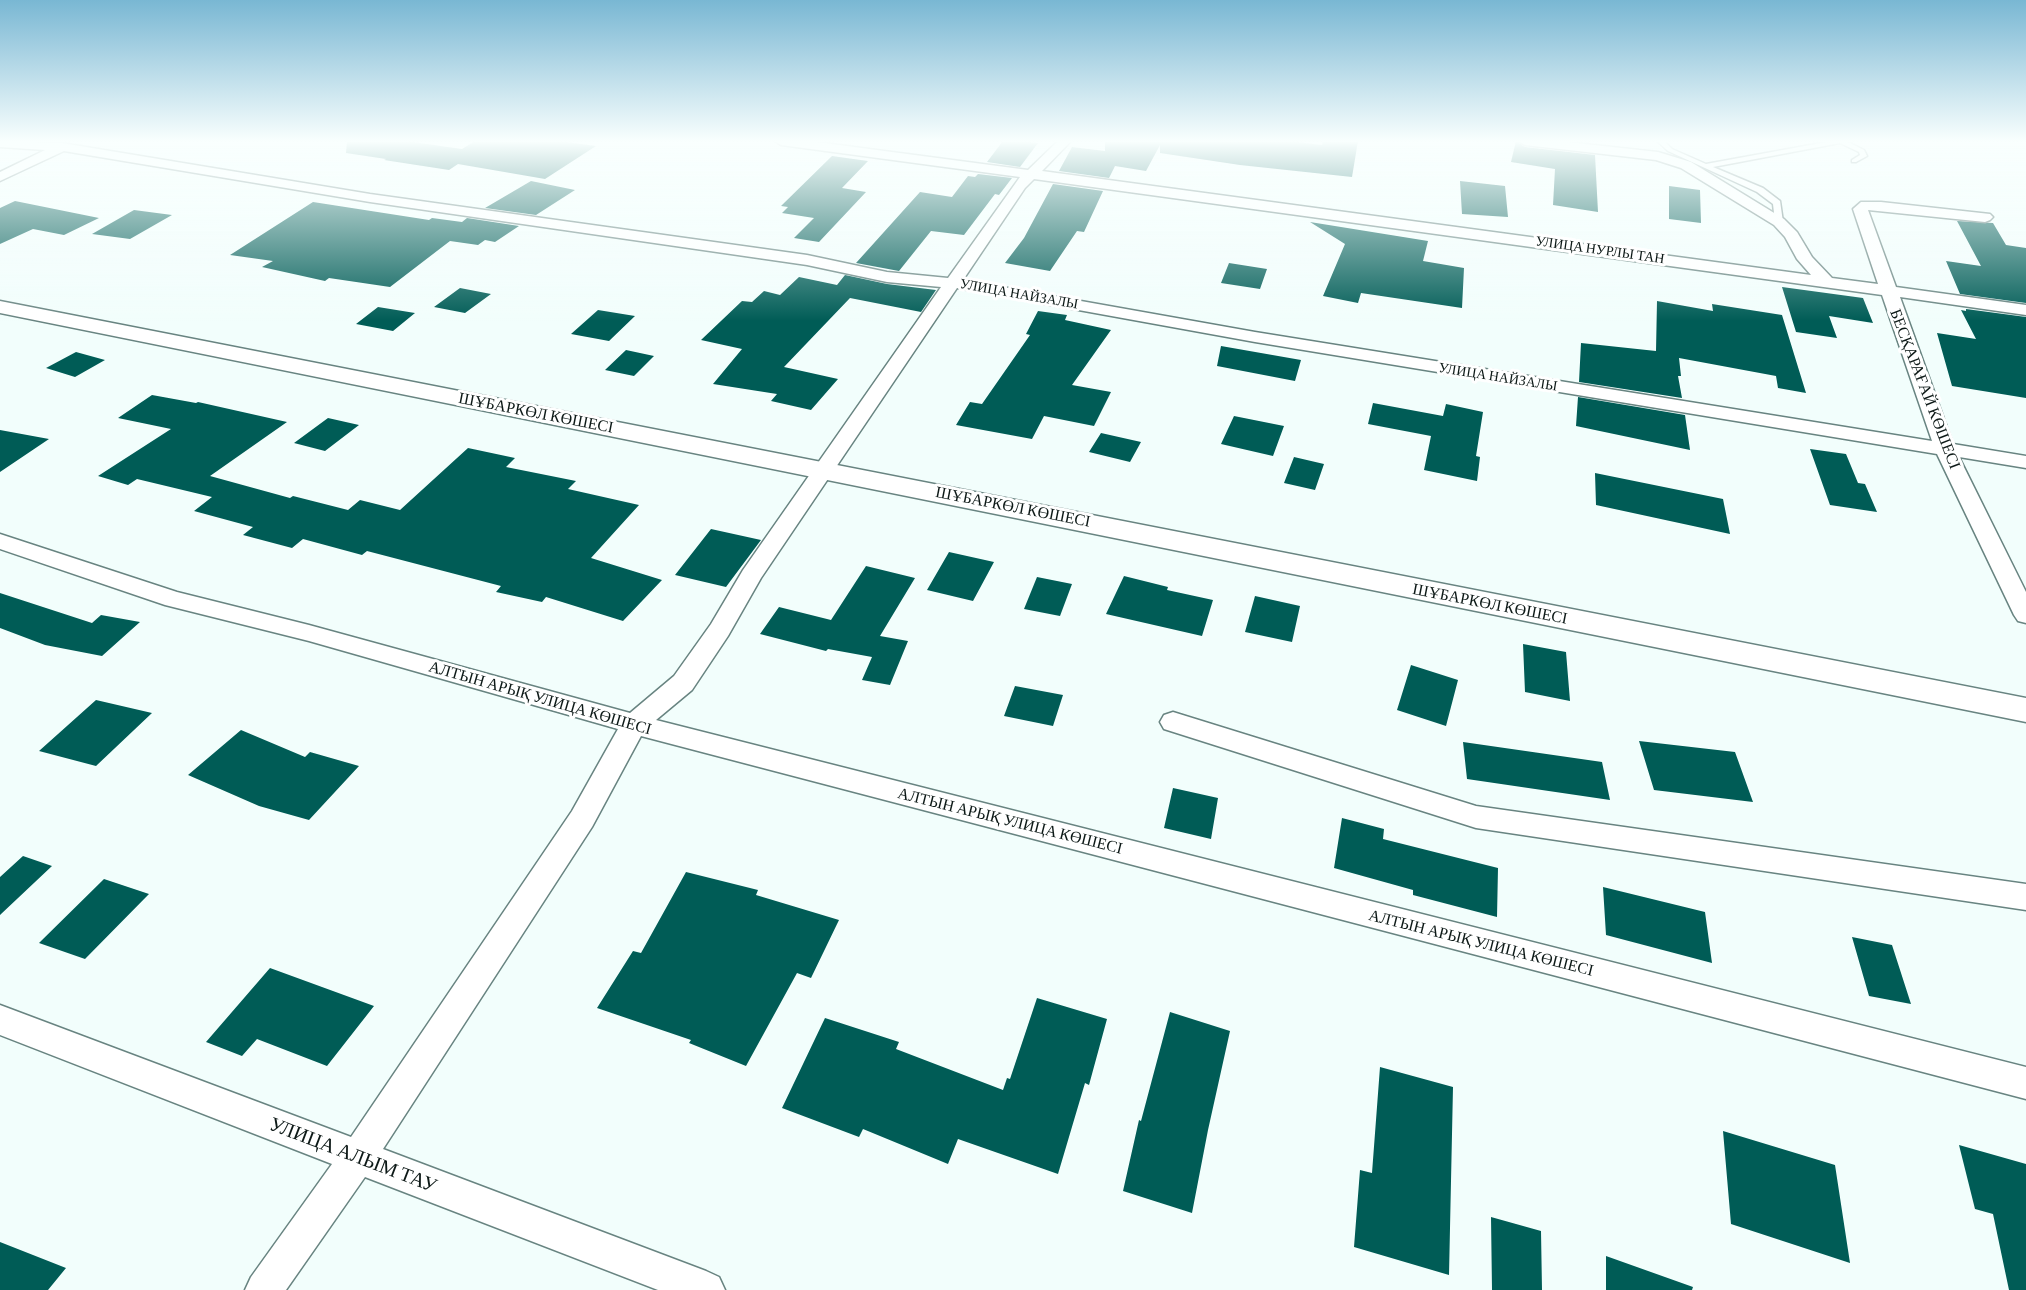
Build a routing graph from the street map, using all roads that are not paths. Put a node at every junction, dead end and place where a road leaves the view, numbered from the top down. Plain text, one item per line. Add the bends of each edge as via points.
1 (393, 201) edge
2 (1009, 201) edge
3 (1233, 201) edge
4 (1746, 201) edge
5 (1775, 201) edge
6 (1985, 217) dead end
7 (1779, 222) junction
8 (1827, 282) junction
9 (954, 283) junction
10 (0, 292) edge
11 (1889, 292) junction
12 (0, 307) edge
13 (2026, 310) edge
14 (1945, 449) junction
15 (2026, 462) edge
16 (828, 464) junction
17 (0, 541) edge
18 (2026, 615) edge
19 (2026, 690) edge
20 (2026, 710) edge
21 (1173, 722) dead end
22 (634, 724) junction
23 (2026, 897) edge
24 (0, 1020) edge
25 (2026, 1083) edge
26 (358, 1157) junction
27 (264, 1290) edge
28 (706, 1290) edge

1 - 9 street, УЛИЦА НАЙЗАЛЫ via 807,260 886,277
2 - 9 street
3 - 8 street, УЛИЦА НУРЛЫ ТАН
4 - 7 street
5 - 7 lane
6 - 11 street, БЕСҚАРАҒАЙ КӨШЕСІ via 1863,206 1860,209
7 - 8 street
8 - 11 street, УЛИЦА НУРЛЫ ТАН
9 - 14 street, УЛИЦА НАЙЗАЛЫ via 1256,337
9 - 16 street
10 - 16 street, ШҰБАРКӨЛ КӨШЕСІ
11 - 13 street, УЛИЦА НУРЛЫ ТАН
11 - 14 street, БЕСҚАРАҒАЙ КӨШЕСІ
12 - 16 street, ШҰБАРКӨЛ КӨШЕСІ
14 - 15 street, УЛИЦА НАЙЗАЛЫ
14 - 18 street, БЕСҚАРАҒАЙ КӨШЕСІ
16 - 19 street, ШҰБАРКӨЛ КӨШЕСІ
16 - 20 street, ШҰБАРКӨЛ КӨШЕСІ
16 - 22 street via 683,683
17 - 22 street, АЛТЫН АРЫҚ УЛИЦА КӨШЕСІ via 173,599
21 - 23 street via 1476,817
22 - 25 street, АЛТЫН АРЫҚ УЛИЦА КӨШЕСІ
22 - 26 street via 582,819
24 - 26 street, УЛИЦА АЛЫМ ТАУ
26 - 27 street
26 - 28 street, УЛИЦА АЛЫМ ТАУ

